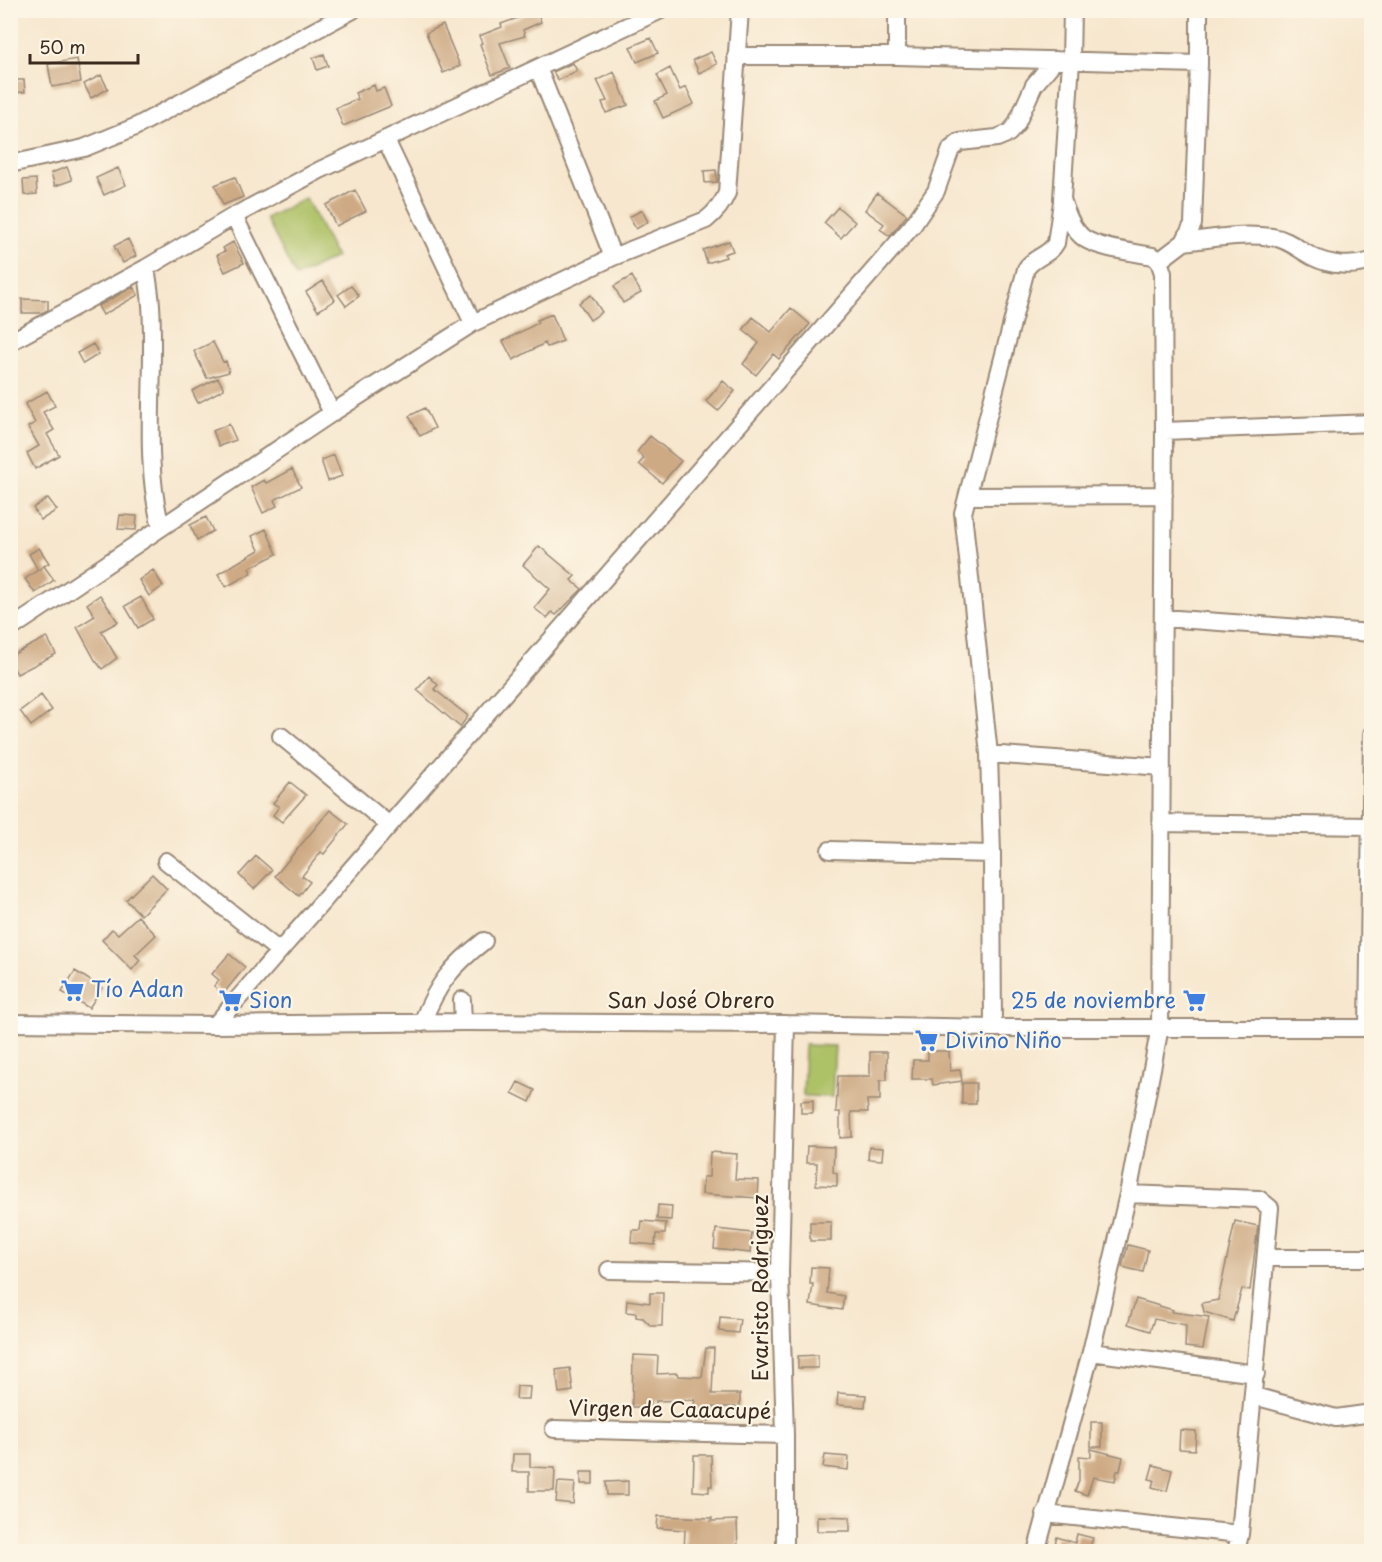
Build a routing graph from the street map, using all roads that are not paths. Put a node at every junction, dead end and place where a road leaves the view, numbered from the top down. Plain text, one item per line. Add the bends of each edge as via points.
1 (353, 10) edge
2 (661, 10) edge
3 (740, 10) edge
4 (897, 10) edge
5 (1072, 10) edge
6 (1199, 10) edge
7 (736, 56) junction
8 (897, 56) junction
9 (1063, 60) junction
10 (1199, 64) junction
11 (538, 68) junction
12 (386, 140) junction
13 (10, 164) edge
14 (1062, 198) junction
15 (234, 216) junction
16 (1184, 242) junction
17 (613, 257) junction
18 (1159, 261) junction
19 (1371, 261) edge
20 (146, 268) junction
21 (473, 323) junction
22 (10, 342) edge
23 (332, 412) junction
24 (1371, 423) edge
25 (1164, 431) junction
26 (1164, 495) junction
27 (968, 496) junction
28 (161, 527) junction
29 (1163, 618) junction
30 (10, 629) edge
31 (1371, 633) edge
32 (1371, 734) edge
33 (281, 736) dead end
34 (989, 754) junction
35 (1162, 767) junction
36 (1161, 823) junction
37 (389, 825) junction
38 (1370, 826) edge
39 (830, 850) dead end
40 (992, 854) junction
41 (166, 861) dead end
42 (484, 941) dead end
43 (279, 951) junction
44 (462, 1000) dead end
45 (463, 1022) junction
46 (10, 1023) edge
47 (422, 1023) junction
48 (786, 1024) junction
49 (215, 1025) junction
50 (1160, 1027) junction
51 (993, 1028) junction
52 (1370, 1028) edge
53 (1128, 1194) junction
54 (1266, 1258) junction
55 (1371, 1258) edge
56 (609, 1270) dead end
57 (780, 1273) junction
58 (1091, 1352) junction
59 (1256, 1374) junction
60 (1254, 1396) junction
61 (1371, 1413) edge
62 (554, 1429) dead end
63 (786, 1435) junction
64 (1045, 1514) junction
65 (1240, 1534) junction
66 (785, 1551) edge
67 (1036, 1551) edge
68 (1236, 1551) edge

1 - 13 street via 135,127 84,148
2 - 11 street
3 - 7 street
4 - 8 street
5 - 9 street
6 - 10 street
7 - 8 street
7 - 17 street via 727,193 722,206 706,220
8 - 9 street
9 - 10 street
9 - 14 street
9 - 37 street via 1034,85 1010,133 960,142 951,149 936,191 913,225
10 - 16 street via 1194,224
11 - 12 street
11 - 17 street
12 - 15 street
12 - 21 street
14 - 18 street via 1074,227 1086,239 1153,256
14 - 27 street via 1053,249 1029,263 1026,269
15 - 20 street
15 - 23 street
16 - 18 street
16 - 19 street via 1239,235 1274,237 1314,258 1335,264
17 - 21 street
18 - 25 street via 1163,273
20 - 22 street
20 - 28 street via 151,304 154,501
21 - 23 street
23 - 28 street
24 - 25 street
25 - 26 street
26 - 27 street
26 - 29 street
27 - 34 street via 963,513
28 - 30 street
29 - 31 street
29 - 35 street
32 - 38 street
33 - 37 street
34 - 35 street
34 - 40 street
35 - 36 street
36 - 38 street
36 - 50 street
37 - 43 street
38 - 52 street
39 - 40 street
40 - 51 street
41 - 43 street
42 - 47 street via 454,965 429,1004
43 - 49 street
44 - 45 street
45 - 47 street, San José Obrero
45 - 48 street, San José Obrero
46 - 49 street, San José Obrero
47 - 49 street, San José Obrero
48 - 51 street, San José Obrero
48 - 57 street, Evaristo Rodriguez
50 - 51 street, San José Obrero
50 - 52 street, San José Obrero
50 - 53 street
53 - 54 street via 1259,1199 1271,1214
53 - 58 street
54 - 55 street
54 - 59 street
56 - 57 street
57 - 63 street, Evaristo Rodriguez
58 - 59 street
58 - 64 street
59 - 60 street
60 - 61 street via 1336,1418
60 - 65 street
62 - 63 street, Virgen de Caaacupé
63 - 66 street, Evaristo Rodriguez
64 - 65 street
64 - 67 street
65 - 68 street

